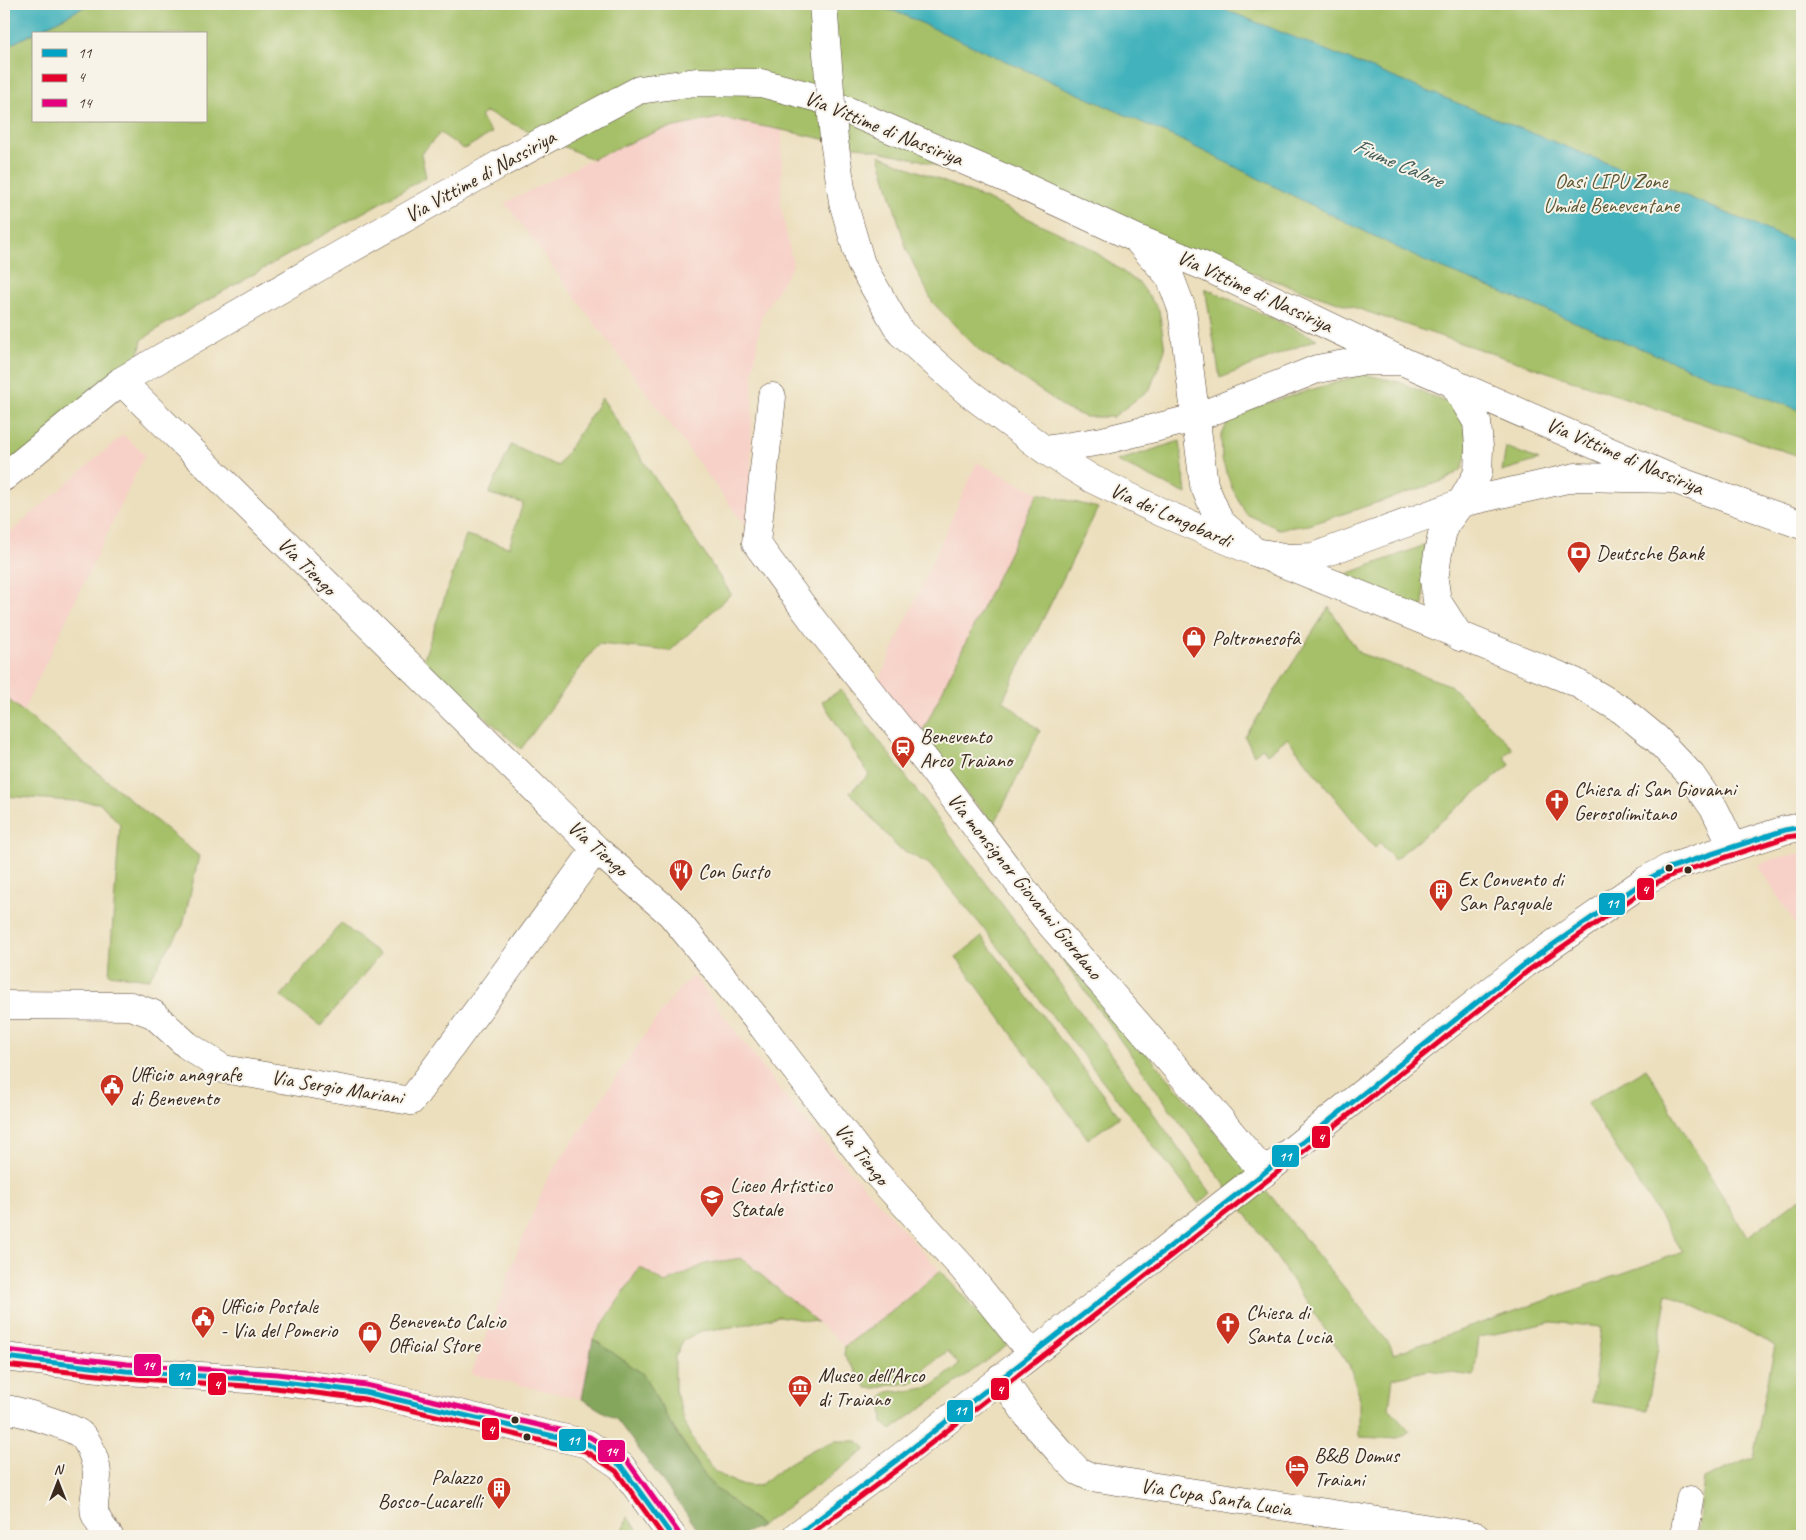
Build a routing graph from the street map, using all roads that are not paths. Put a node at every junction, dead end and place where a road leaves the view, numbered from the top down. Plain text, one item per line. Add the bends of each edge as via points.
1 (823, 4) edge
2 (1135, 238) junction
3 (1402, 360) junction
4 (121, 381) junction
5 (1452, 382) junction
6 (772, 397) dead end
7 (1195, 418) junction
8 (1045, 450) junction
9 (4, 477) edge
10 (1673, 479) junction
11 (1462, 503) junction
12 (1802, 524) edge
13 (1255, 552) junction
14 (1460, 637) junction
15 (1802, 827) edge
16 (1733, 847) junction
17 (596, 849) junction
18 (4, 1005) edge
19 (1257, 1178) junction
20 (1032, 1354) junction
21 (4, 1357) edge
22 (1001, 1377) junction
23 (4, 1409) edge
24 (1690, 1500) dead end
25 (109, 1536) edge
26 (672, 1536) edge
27 (796, 1536) edge
28 (1476, 1536) edge
29 (1684, 1536) edge

1 - 8 street, Via dei Longobardi, bridge via 834,140 843,202 861,264 902,333 969,393
2 - 3 street, Via Vittime di Nassiriya via 1206,267
2 - 4 street, Via Vittime di Nassiriya via 818,98 760,83 696,82 639,90 500,164
2 - 7 street via 1170,277 1182,309
3 - 5 street, Via Vittime di Nassiriya
3 - 7 street via 1361,361 1317,369
4 - 9 street, Via Vittime di Nassiriya
4 - 17 street, Via Tiengo
5 - 10 street, Via Vittime di Nassiriya
5 - 11 street via 1477,422 1478,473
6 - 19 street, Via monsignor Giovanni Giordano via 756,543 1046,919 1209,1106
7 - 8 street via 1102,441
7 - 13 street via 1204,485 1220,522
8 - 13 street, Via dei Longobardi via 1092,479
10 - 11 street via 1576,477
10 - 12 street, Via Vittime di Nassiriya
11 - 13 street via 1313,556 1289,558
11 - 14 street via 1444,526 1434,580 1437,602
13 - 14 street, Via dei Longobardi
14 - 16 street, Via dei Longobardi via 1575,682 1622,710 1656,738 1691,775 1715,810
15 - 16 street
16 - 19 street via 1669,868 1646,880 1532,959
17 - 18 street, Via Sergio Mariani via 411,1101 223,1069 187,1045 153,1014 131,1006
17 - 20 street, Via Tiengo via 672,914 867,1163 962,1267
19 - 20 street
20 - 22 street
21 - 26 street via 365,1392 588,1444 621,1466
22 - 27 street
22 - 28 street, Via Cupa Santa Lucia via 1028,1416 1060,1452 1078,1471 1091,1477
23 - 25 street via 81,1435 93,1454 96,1466 93,1510
24 - 29 street

